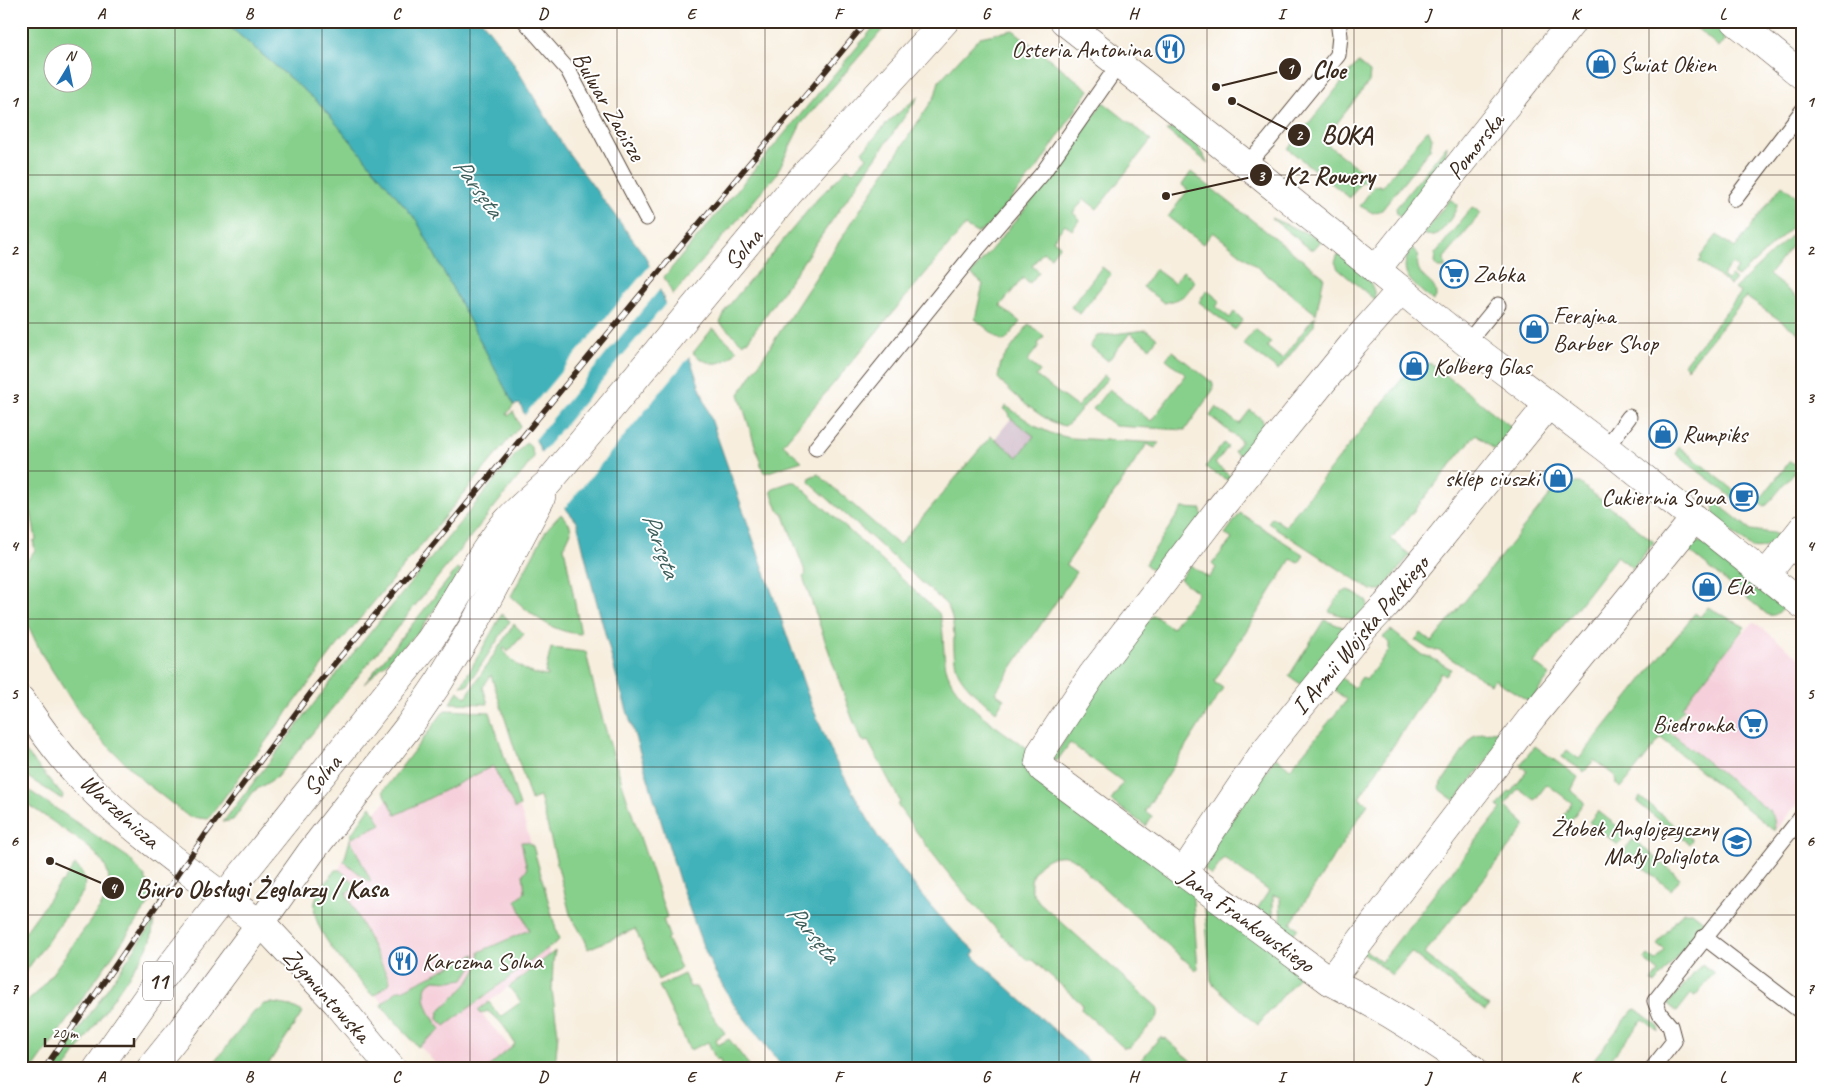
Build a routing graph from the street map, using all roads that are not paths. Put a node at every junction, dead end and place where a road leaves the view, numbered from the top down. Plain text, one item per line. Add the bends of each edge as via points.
1 (526, 21) edge
2 (945, 21) edge
3 (1064, 21) edge
4 (1338, 21) edge
5 (1573, 21) edge
6 (1735, 21) edge
7 (1112, 74) dead end
8 (1803, 76) edge
9 (1803, 110) edge
10 (1248, 166) junction
11 (1735, 199) dead end
12 (646, 218) dead end
13 (1376, 270) junction
14 (1401, 290) junction
15 (1498, 306) dead end
16 (1467, 343) junction
17 (1548, 405) junction
18 (1629, 417) dead end
19 (816, 448) dead end
20 (1606, 448) junction
21 (548, 483) junction
22 (1691, 523) junction
23 (1803, 528) edge
24 (1766, 575) junction
25 (1803, 605) edge
26 (21, 700) edge
27 (1803, 815) edge
28 (1183, 873) junction
29 (224, 897) junction
30 (260, 924) junction
31 (1704, 938) junction
32 (1330, 981) junction
33 (1803, 1013) edge
34 (97, 1069) edge
35 (150, 1069) edge
36 (392, 1069) edge
37 (1473, 1069) edge
38 (1652, 1069) edge

1 - 12 lane, Bulwar Zacisze via 568,70
2 - 21 street, Solna via 799,181
3 - 10 street
4 - 10 lane via 1338,55
5 - 13 street, Pomorska
6 - 8 street
7 - 19 lane via 1042,174
9 - 11 lane
10 - 13 street
13 - 14 street
14 - 16 street
14 - 28 street, Jana Frankowskiego via 1220,508 1092,674 1041,752 1039,761 1043,769
15 - 16 lane
16 - 17 street
17 - 20 street
17 - 28 street, I Armii Wojska Polskiego via 1264,752
18 - 20 lane
20 - 22 street
21 - 29 street, Solna via 504,524 430,640
21 - 30 street, Solna via 524,533 440,682
22 - 24 street
22 - 32 street via 1533,716
23 - 24 street
24 - 25 street
26 - 29 street, Warzelnicza via 45,736 92,790
27 - 31 lane
28 - 32 street, Jana Frankowskiego
29 - 30 street, Warzelnicza
29 - 34 street, Solna / 11
30 - 35 street, Solna / 11
30 - 36 street, Zygmuntowska via 337,1003
31 - 33 lane
31 - 38 lane via 1655,1001 1670,1026 1674,1041
32 - 37 street, Jana Frankowskiego via 1445,1048

